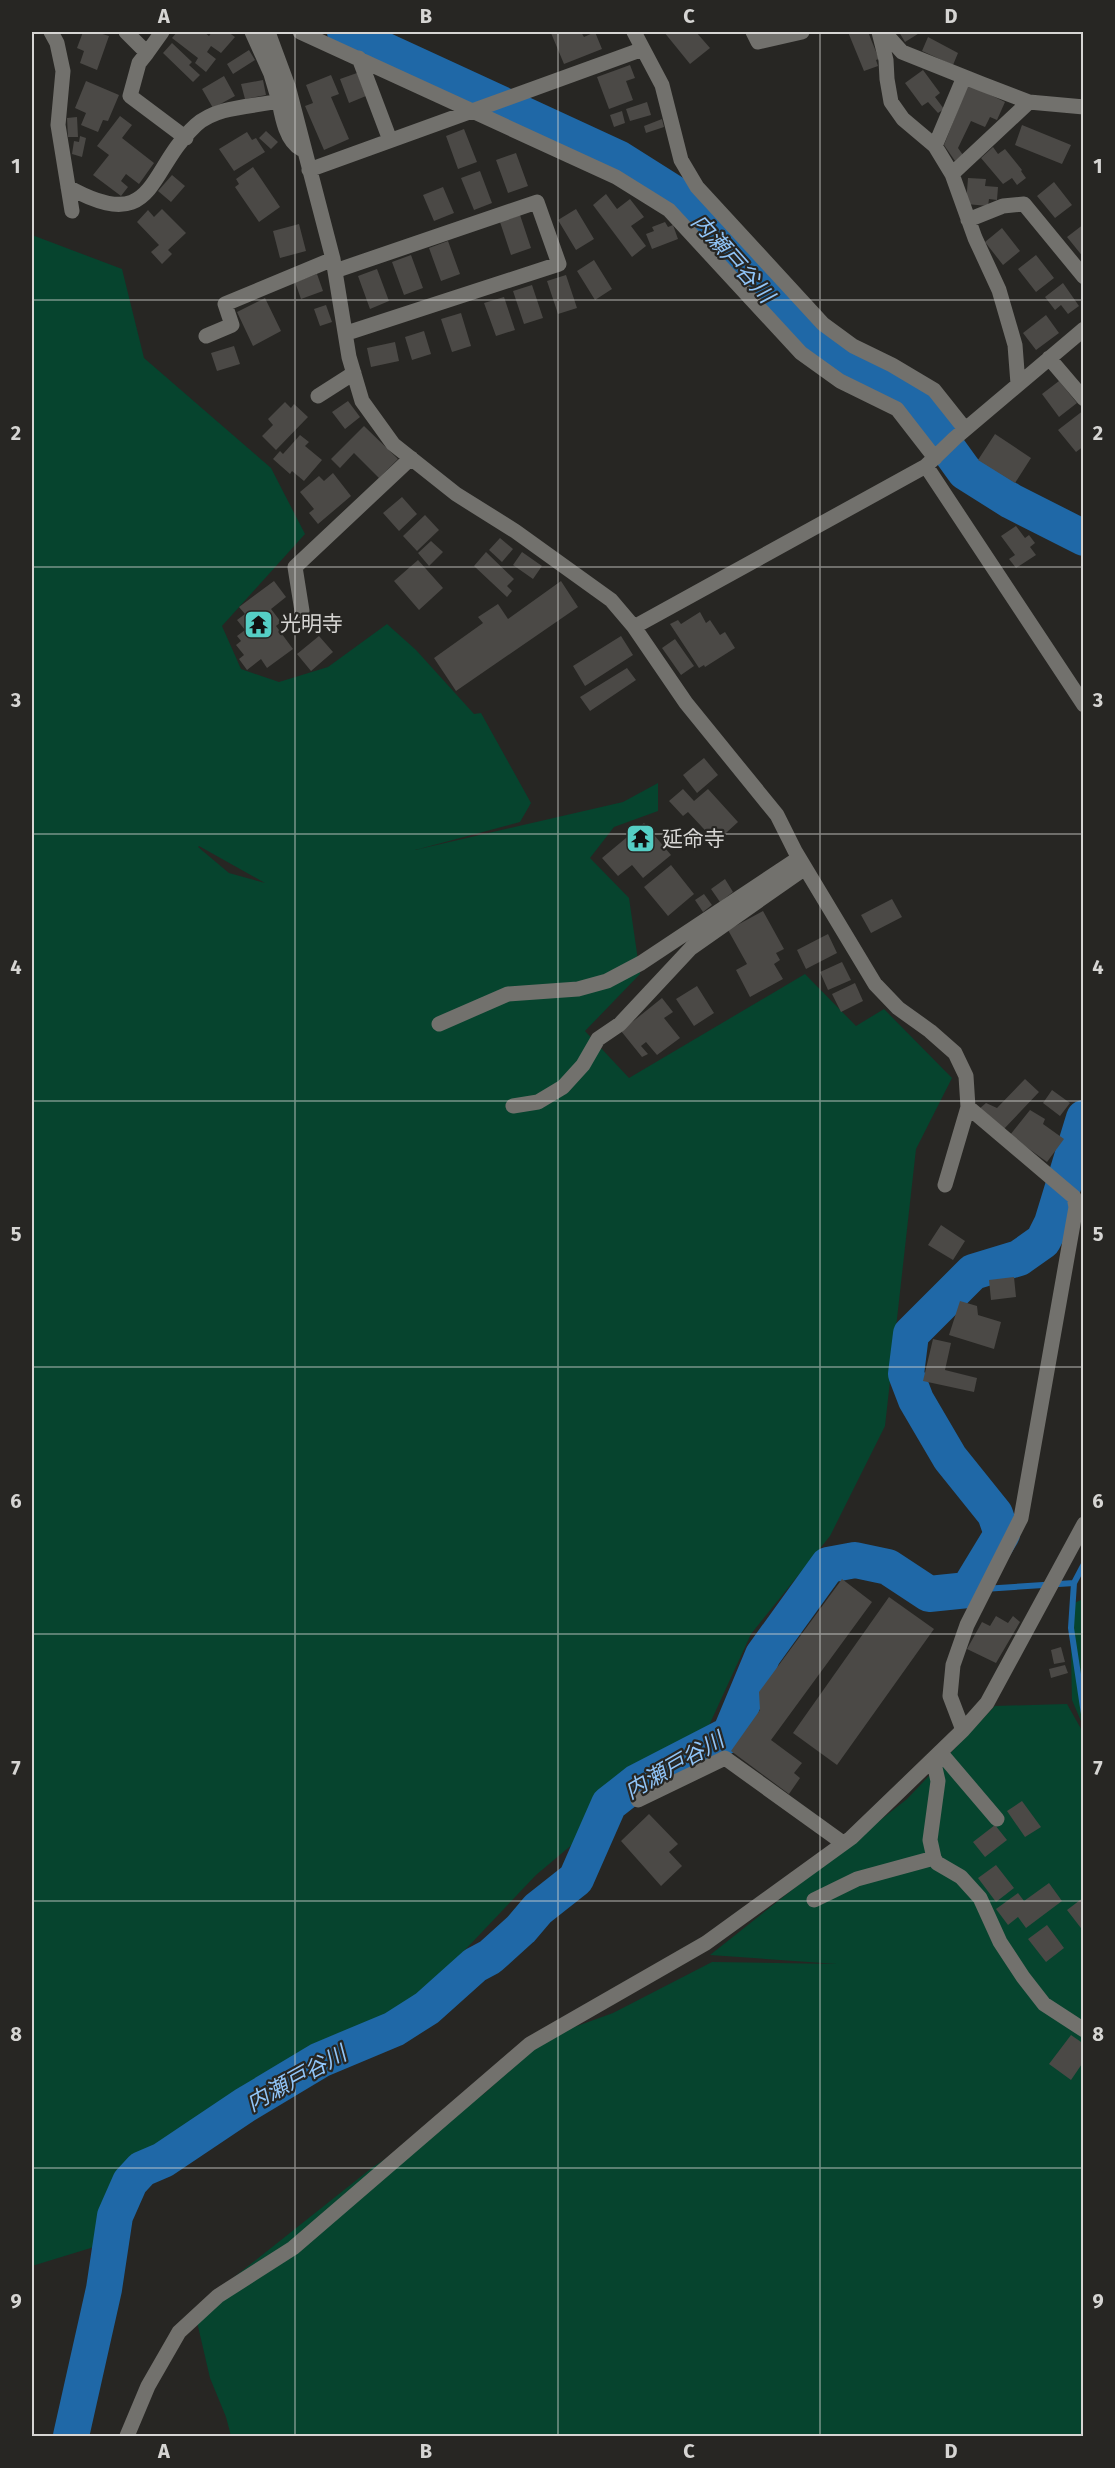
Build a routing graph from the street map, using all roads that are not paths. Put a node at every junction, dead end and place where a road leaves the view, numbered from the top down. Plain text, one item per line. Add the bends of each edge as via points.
1 (51, 32) edge
2 (126, 32) edge
3 (162, 32) edge
4 (252, 32) edge
5 (268, 32) edge
6 (300, 32) edge
7 (634, 32) edge
8 (753, 32) edge
9 (802, 32) edge
10 (879, 32) edge
11 (885, 32) edge
12 (643, 49) junction
13 (147, 52) junction
14 (359, 58) junction
15 (964, 77) junction
16 (279, 101) junction
17 (1029, 102) junction
18 (1083, 108) edge
19 (474, 110) junction
20 (186, 138) junction
21 (390, 140) junction
22 (935, 146) junction
23 (304, 150) junction
24 (309, 170) junction
25 (952, 174) junction
26 (68, 187) junction
27 (72, 210) dead end
28 (968, 220) junction
29 (334, 265) junction
30 (1083, 277) edge
31 (1083, 329) edge
32 (347, 333) junction
33 (206, 336) dead end
34 (1049, 358) junction
35 (354, 373) junction
36 (1018, 384) junction
37 (318, 396) dead end
38 (1083, 399) edge
39 (960, 433) junction
40 (411, 458) junction
41 (931, 462) junction
42 (302, 611) dead end
43 (634, 627) junction
44 (1083, 705) edge
45 (802, 863) junction
46 (438, 1024) dead end
47 (513, 1106) dead end
48 (968, 1107) junction
49 (945, 1185) dead end
50 (1083, 1524) edge
51 (1077, 1553) edge
52 (963, 1730) junction
53 (936, 1755) junction
54 (638, 1800) dead end
55 (997, 1819) dead end
56 (843, 1843) junction
57 (934, 1858) junction
58 (814, 1900) dead end
59 (1083, 2030) edge
60 (127, 2436) edge

1 - 26 street via 63,71 58,125
2 - 13 street
3 - 13 street
4 - 16 street
5 - 23 street via 288,86
6 - 14 street
7 - 12 street
8 - 9 street via 758,42
10 - 22 street via 891,102 903,119
11 - 15 street via 902,52
12 - 19 street
12 - 39 street via 662,85 681,160 697,187 823,324 853,346 934,390
13 - 20 street via 138,63 130,96
14 - 19 street
14 - 21 street
15 - 17 street
15 - 22 street
16 - 20 street via 224,110 197,124
16 - 23 street via 284,125 297,147
17 - 18 street
17 - 25 street
19 - 21 street
19 - 41 street via 616,177 669,210 801,353 840,381 897,410
20 - 26 street via 151,189 130,203 108,205
21 - 24 street
22 - 25 street
23 - 24 street
24 - 29 street
25 - 28 street
26 - 27 street
28 - 30 street via 1003,206 1024,204
28 - 36 street via 999,290 1015,345
29 - 32 street
29 - 32 street via 537,202 559,264
29 - 33 street via 225,304 232,326
31 - 34 street
32 - 35 street
34 - 36 street
34 - 38 street
35 - 37 street
35 - 40 street via 362,401 393,444
36 - 39 street
39 - 41 street
40 - 42 street via 295,567
40 - 43 street via 456,494 611,600
41 - 43 street
41 - 44 street
43 - 45 street via 686,703 777,815
45 - 46 street via 607,981 578,989 508,994
45 - 47 street via 691,948 620,1024 598,1039 584,1065 563,1086 538,1102
45 - 48 street via 875,984 898,1008 955,1053 966,1076
48 - 49 street
48 - 52 street via 1074,1197 1076,1207 1022,1518 968,1625 953,1665 950,1696
50 - 51 street
51 - 52 street via 1059,1570 987,1703
52 - 53 street
53 - 55 street
53 - 56 street
53 - 57 street via 938,1781 930,1840
54 - 56 street via 725,1758
56 - 60 street via 706,1943 530,2044 293,2248 218,2296 179,2332 148,2386
57 - 58 street via 857,1879
57 - 59 street via 961,1877 980,1898 1000,1942 1044,2004

